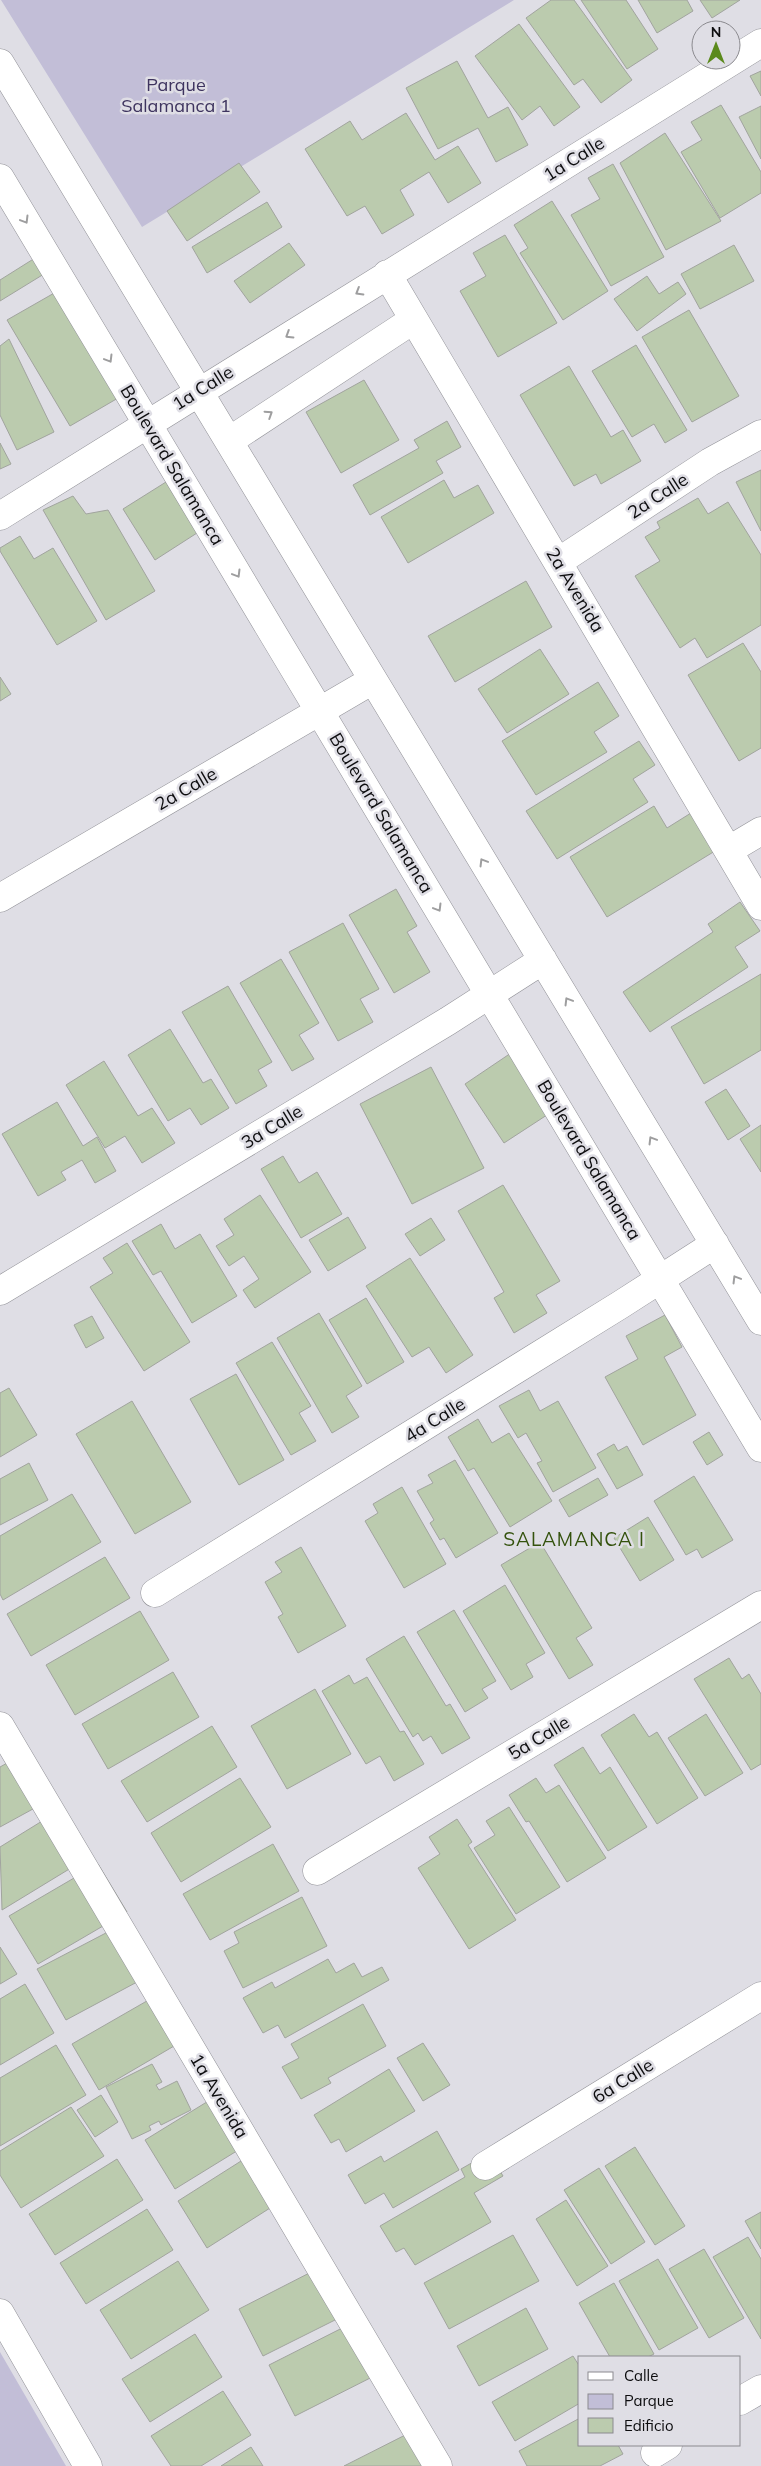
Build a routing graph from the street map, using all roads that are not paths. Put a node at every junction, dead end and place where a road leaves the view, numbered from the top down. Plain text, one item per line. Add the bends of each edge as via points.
1 (761, 43) edge
2 (0, 63) edge
3 (0, 178) edge
4 (387, 274) junction
5 (413, 320) junction
6 (199, 391) junction
7 (147, 423) junction
8 (761, 434) edge
9 (228, 441) junction
10 (0, 516) edge
11 (558, 562) junction
12 (373, 680) junction
13 (319, 711) junction
14 (761, 831) edge
15 (729, 850) junction
16 (0, 898) edge
17 (761, 906) edge
18 (543, 960) junction
19 (489, 993) junction
20 (714, 1244) junction
21 (661, 1280) junction
22 (0, 1291) edge
23 (761, 1321) edge
24 (761, 1448) edge
25 (155, 1593) dead end
26 (761, 1606) edge
27 (0, 1726) edge
28 (317, 1871) dead end
29 (761, 1996) edge
30 (485, 2166) dead end
31 (0, 2313) edge
32 (761, 2389) edge
33 (741, 2400) edge
34 (88, 2466) edge
35 (438, 2466) edge

1 - 4 street, 1a Calle
2 - 6 street
3 -> 7 street, Boulevard Salamanca
4 - 5 street, 2a Avenida
4 -> 6 street, 1a Calle
9 -> 5 street
5 - 11 street, 2a Avenida
6 - 7 street, 1a Calle
6 - 9 street
7 - 10 street, 1a Calle
7 -> 13 street, Boulevard Salamanca
8 - 11 street, 2a Calle via 710,462
9 - 12 street
11 - 15 street, 2a Avenida
12 - 13 street, 2a Calle
18 -> 12 street
13 - 16 street, 2a Calle
13 -> 19 street, Boulevard Salamanca
14 - 15 street
15 - 17 street, 2a Avenida
18 - 19 street, 3a Calle
20 -> 18 street
19 - 21 street, Boulevard Salamanca
19 - 22 street, 3a Calle
20 - 21 street, 4a Calle
23 -> 20 street
21 - 24 street, Boulevard Salamanca
21 - 25 street, 4a Calle
26 - 28 street, 5a Calle
27 - 35 street, 1a Avenida
29 - 30 street, 6a Calle
31 - 34 street
32 - 33 street

